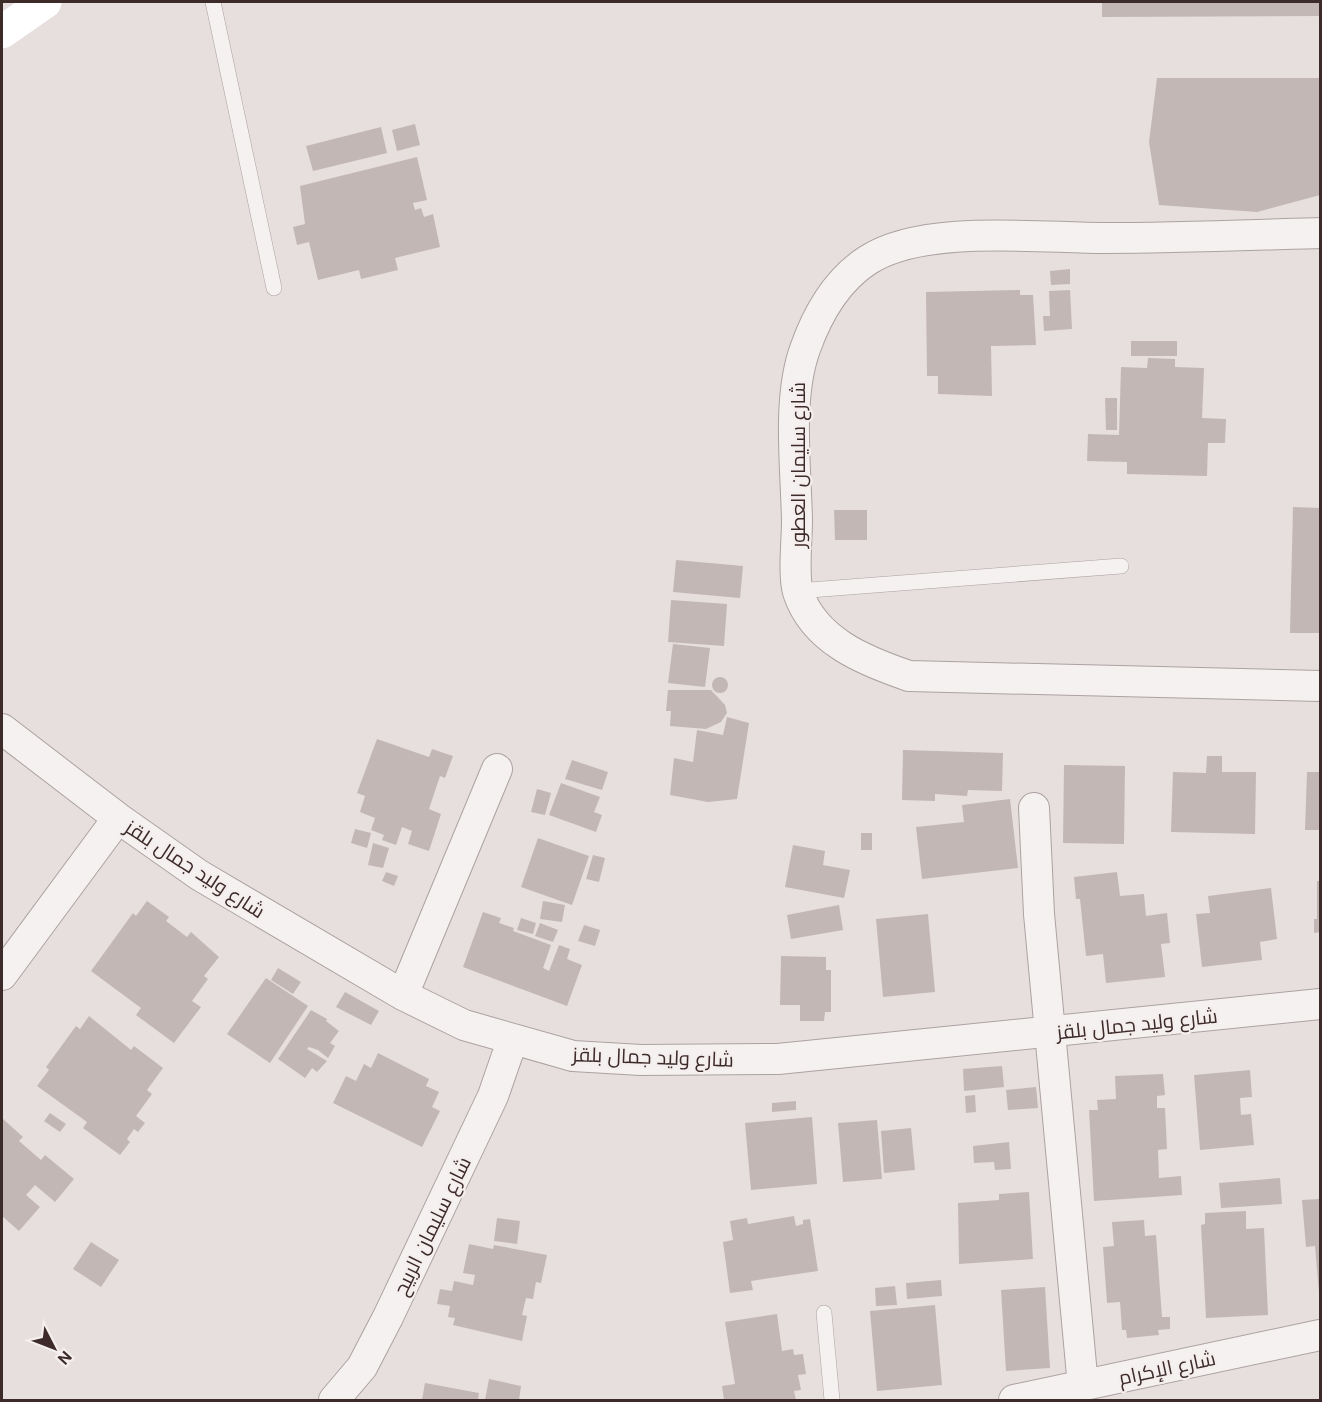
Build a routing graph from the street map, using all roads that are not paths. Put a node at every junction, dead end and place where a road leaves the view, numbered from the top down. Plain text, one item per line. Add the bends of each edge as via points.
1 (45, 2) edge
2 (213, 2) edge
3 (2, 32) edge
4 (1320, 234) edge
5 (274, 288) dead end
6 (1121, 566) dead end
7 (797, 591) junction
8 (1320, 686) edge
9 (2, 729) edge
10 (497, 769) dead end
11 (1034, 808) dead end
12 (118, 818) junction
13 (2, 975) edge
14 (403, 995) junction
15 (1320, 1004) edge
16 (1049, 1034) junction
17 (512, 1041) junction
18 (824, 1313) dead end
19 (1320, 1335) edge
20 (1083, 1386) junction
21 (1052, 1397) edge
22 (334, 1401) edge
23 (832, 1401) edge
24 (1014, 1401) edge

1 - 3 main road
2 - 5 lane
4 - 7 street, شارع سليمان العطور via 962,237 925,240 868,259 830,298 816,321 798,370
6 - 7 lane
7 - 8 street, شارع سليمان العطور via 812,620 830,638 882,667 909,676
9 - 12 street, شارع وليد جمال بلقز
10 - 14 street
11 - 16 street
12 - 13 street
12 - 14 street, شارع وليد جمال بلقز via 199,875
14 - 17 street, شارع وليد جمال بلقز via 464,1025
15 - 16 street, شارع وليد جمال بلقز
16 - 17 street, شارع وليد جمال بلقز via 778,1059 720,1060 573,1056
16 - 20 street
17 - 22 street, شارع سليمان الربيح via 494,1096 388,1317 362,1367
18 - 23 lane
19 - 20 street, شارع الإكرام
20 - 21 street, شارع الإكرام
21 - 24 street, شارع الإكرام

